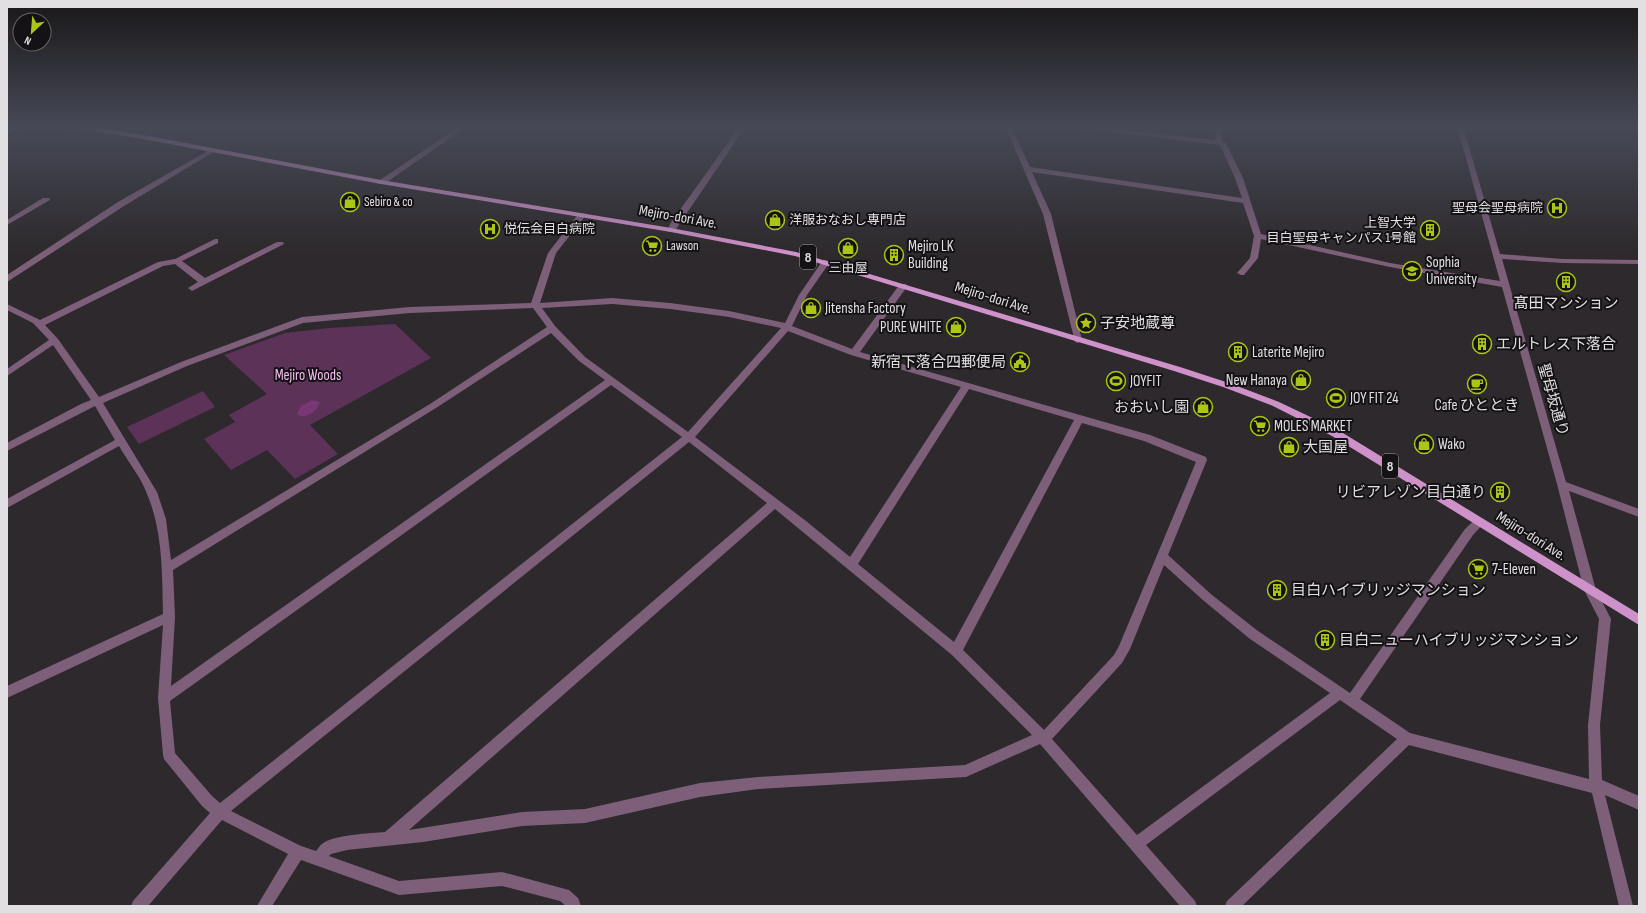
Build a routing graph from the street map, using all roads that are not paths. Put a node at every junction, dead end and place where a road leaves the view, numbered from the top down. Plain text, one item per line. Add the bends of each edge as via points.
1 (181, 169) edge
2 (310, 169) edge
3 (401, 169) edge
4 (713, 169) edge
5 (1028, 169) joint
6 (1235, 169) edge
7 (1471, 169) edge
8 (381, 182) junction
9 (46, 200) dead end
10 (1246, 201) junction
11 (582, 215) junction
12 (7, 223) edge
13 (671, 230) junction
14 (1258, 236) junction
15 (215, 241) dead end
16 (280, 244) dead end
17 (1497, 256) junction
18 (177, 261) junction
19 (826, 262) junction
20 (1639, 262) edge
21 (1241, 273) dead end
22 (7, 279) edge
23 (204, 282) junction
24 (1506, 285) junction
25 (903, 286) junction
26 (192, 288) dead end
27 (535, 305) junction
28 (7, 308) edge
29 (39, 324) junction
30 (787, 327) junction
31 (552, 328) junction
32 (54, 340) junction
33 (1078, 340) junction
34 (854, 353) junction
35 (7, 373) edge
36 (612, 380) junction
37 (966, 386) junction
38 (97, 401) junction
39 (1080, 418) junction
40 (689, 437) junction
41 (120, 441) junction
42 (7, 447) edge
43 (1562, 484) junction
44 (774, 503) junction
45 (7, 504) edge
46 (1639, 512) edge
47 (1480, 522) junction
48 (1162, 556) junction
49 (852, 564) junction
50 (167, 568) junction
51 (1590, 590) junction
52 (169, 617) junction
53 (1639, 620) edge
54 (956, 651) junction
55 (7, 692) edge
56 (1339, 693) junction
57 (164, 698) junction
58 (1351, 701) junction
59 (1042, 737) junction
60 (1407, 738) junction
61 (1596, 786) junction
62 (1639, 803) edge
63 (220, 812) junction
64 (389, 838) junction
65 (1136, 844) junction
66 (298, 852) junction
67 (319, 859) junction
68 (138, 906) edge
69 (264, 906) edge
70 (574, 906) edge
71 (1190, 906) edge
72 (1232, 906) edge
73 (1626, 906) edge

1 - 22 street via 121,204
2 - 8 main road, Mejiro-dori Ave. / 8
3 - 8 street
4 - 13 street
5 - 10 street
5 - 33 street via 1047,214
6 - 10 street
7 - 17 street, 聖母坂通り
8 - 11 main road, Mejiro-dori Ave. / 8
9 - 12 street
10 - 14 street
11 - 13 main road, Mejiro-dori Ave. / 8
11 - 27 street via 552,253
13 - 19 main road, Mejiro-dori Ave. / 8 via 770,248
14 - 21 street via 1254,258
14 - 24 street via 1390,265
15 - 18 street
16 - 23 street
17 - 20 street via 1563,261
17 - 24 street, 聖母坂通り
18 - 23 street
18 - 29 street via 161,264
19 - 25 main road, Mejiro-dori Ave. / 8
19 - 30 street via 803,295
23 - 26 street
24 - 43 street, 聖母坂通り
25 - 33 main road, Mejiro-dori Ave. / 8
25 - 34 street
27 - 30 street via 612,301 670,306 729,314
27 - 31 street
27 - 38 street via 410,310 302,320 184,364
28 - 29 street
29 - 32 street
30 - 34 street
30 - 40 street
31 - 36 street via 582,359
31 - 50 street via 420,414
32 - 35 street
32 - 38 street
33 - 47 main road, Mejiro-dori Ave. / 8 via 1226,385 1276,404 1335,433
34 - 37 street
36 - 40 street
36 - 57 street
37 - 39 street
37 - 49 street
38 - 41 street
38 - 42 street
39 - 48 street via 1147,438 1202,460
39 - 54 street
40 - 44 street
40 - 63 street
41 - 45 street
41 - 50 street via 152,492 161,519
43 - 46 street
43 - 51 street, 聖母坂通り
44 - 49 street
44 - 64 street
47 - 51 main road, Mejiro-dori Ave. / 8
47 - 58 street via 1469,532
48 - 56 street via 1254,635
48 - 59 street via 1118,659 1049,734
49 - 54 street
50 - 52 street
51 - 53 main road, Mejiro-dori Ave. / 8
51 - 61 street, 聖母坂通り via 1605,619 1594,725
52 - 55 street
52 - 57 street
54 - 59 street
56 - 58 street
56 - 65 street
57 - 63 street via 169,755
58 - 60 street
59 - 64 street via 966,771 758,783 700,790 585,816 522,819
59 - 65 street
60 - 61 street
60 - 72 street
61 - 62 street
61 - 73 street, 聖母坂通り
63 - 66 street
63 - 68 street
64 - 67 street via 327,848
65 - 71 street
66 - 67 street
66 - 69 street
67 - 70 street via 399,888 502,879 564,895

